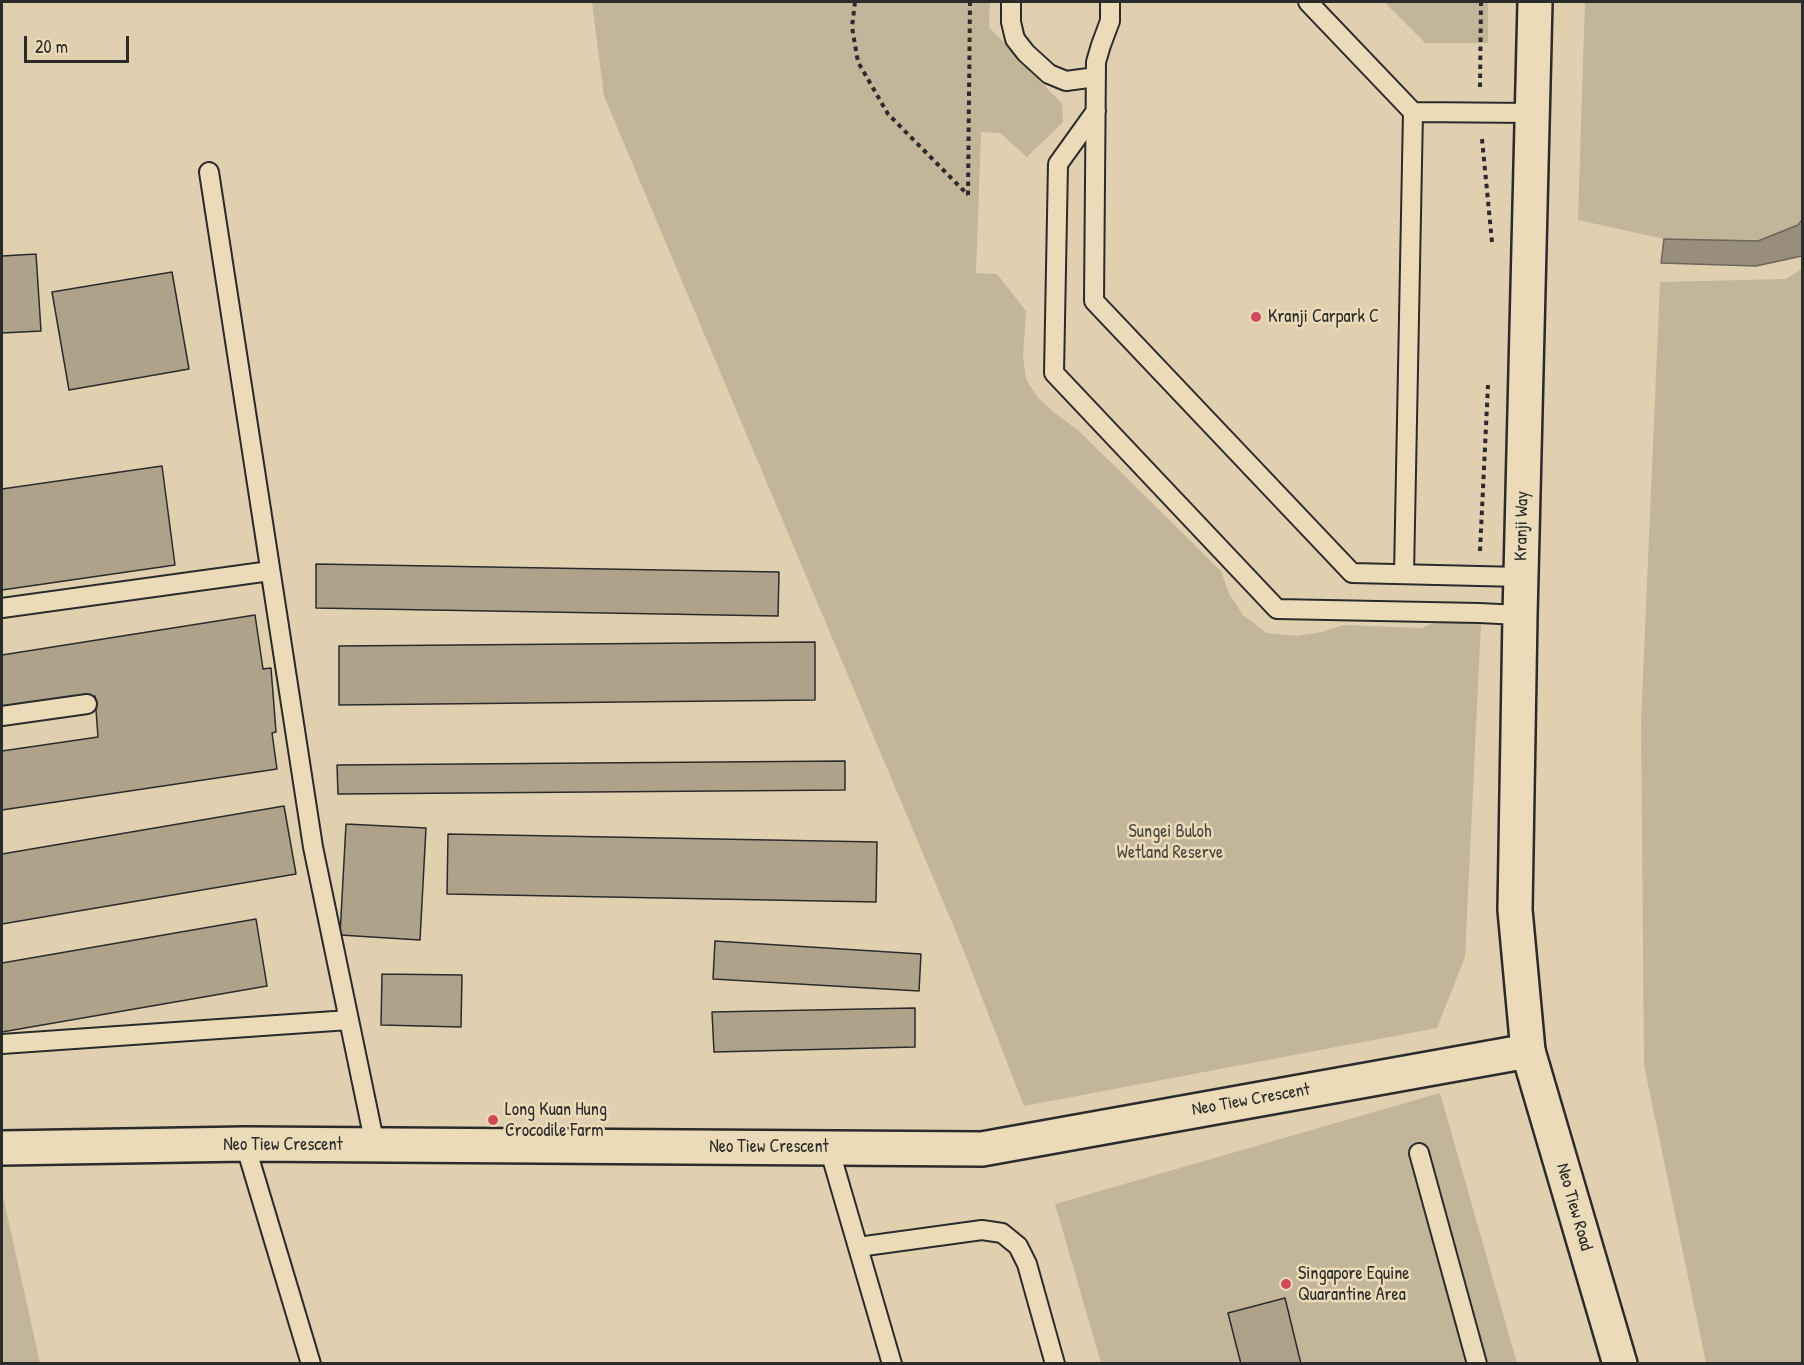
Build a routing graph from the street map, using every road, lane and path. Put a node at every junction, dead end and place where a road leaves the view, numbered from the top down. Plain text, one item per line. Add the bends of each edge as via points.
1 (855, 2) edge
2 (970, 2) edge
3 (1011, 2) edge
4 (1110, 2) edge
5 (1308, 2) edge
6 (1481, 2) edge
7 (1535, 2) edge
8 (1096, 77) junction
9 (1096, 111) junction
10 (1413, 112) junction
11 (1479, 112) junction
12 (1533, 112) junction
13 (209, 172) dead end
14 (1492, 242) dead end
15 (1488, 385) dead end
16 (270, 571) junction
17 (1404, 574) junction
18 (1478, 576) junction
19 (1521, 577) junction
20 (2, 608) edge
21 (1520, 615) junction
22 (87, 704) dead end
23 (2, 716) edge
24 (349, 1020) junction
25 (2, 1044) edge
26 (1528, 1051) junction
27 (245, 1144) junction
28 (375, 1145) junction
29 (829, 1148) junction
30 (2, 1149) edge
31 (1419, 1153) dead end
32 (858, 1247) junction
33 (311, 1364) edge
34 (892, 1364) edge
35 (1055, 1364) edge
36 (1477, 1364) edge
37 (1620, 1364) edge

1 - 2 path via 852,27 858,62 888,114 968,195
3 - 8 lane via 1016,39 1049,74 1066,81
4 - 8 lane via 1110,21 1096,62
5 - 10 lane
6 - 11 path
7 - 12 street, Kranji Way
8 - 9 lane
9 - 17 lane via 1094,300 1352,573
9 - 21 lane via 1058,164 1054,373 1277,609
10 - 11 lane
10 - 17 lane
11 - 12 lane
11 - 14 path
12 - 19 street, Kranji Way
13 - 16 lane
15 - 18 path
16 - 20 lane
16 - 24 lane via 313,847
17 - 18 lane
18 - 19 lane
19 - 21 street, Kranji Way
21 - 26 street, Kranji Way via 1515,910
22 - 23 lane
24 - 25 lane
24 - 28 lane
26 - 29 street, Neo Tiew Crescent via 981,1149
26 - 37 street, Neo Tiew Road
27 - 28 street, Neo Tiew Crescent
27 - 30 street, Neo Tiew Crescent
27 - 33 lane
28 - 29 street, Neo Tiew Crescent
29 - 32 lane
31 - 36 lane
32 - 34 lane
32 - 35 lane via 982,1230 1002,1233 1018,1245 1027,1264

